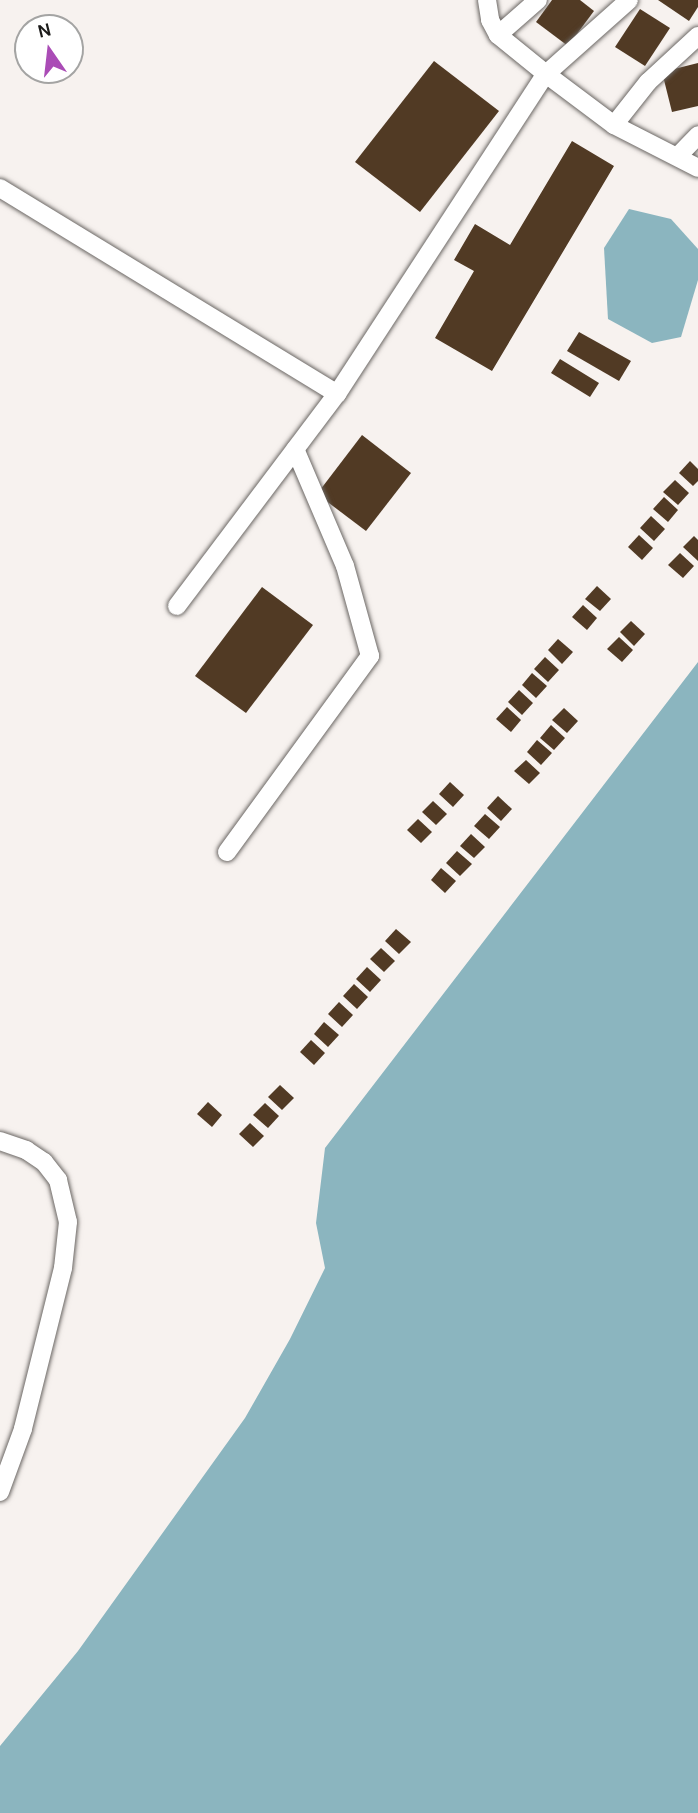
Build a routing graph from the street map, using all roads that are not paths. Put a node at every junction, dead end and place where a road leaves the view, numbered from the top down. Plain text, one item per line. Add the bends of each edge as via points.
1 (487, 0) edge
2 (538, 0) edge
3 (629, 0) edge
4 (498, 35) junction
5 (698, 36) edge
6 (546, 74) junction
7 (614, 125) junction
8 (698, 135) edge
9 (678, 156) junction
10 (698, 167) edge
11 (0, 188) edge
12 (337, 394) junction
13 (295, 449) junction
14 (177, 606) dead end
15 (227, 852) dead end
16 (0, 1140) edge
17 (0, 1492) edge

1 - 4 lane
2 - 4 lane
3 - 6 lane
4 - 6 lane
5 - 7 lane via 648,82
6 - 7 lane
6 - 12 lane
7 - 9 lane
8 - 9 lane
9 - 10 lane
11 - 12 lane
12 - 13 lane
13 - 14 lane
13 - 15 lane via 345,566 370,656
16 - 17 lane via 44,1162 58,1180 68,1222 63,1268 23,1430

